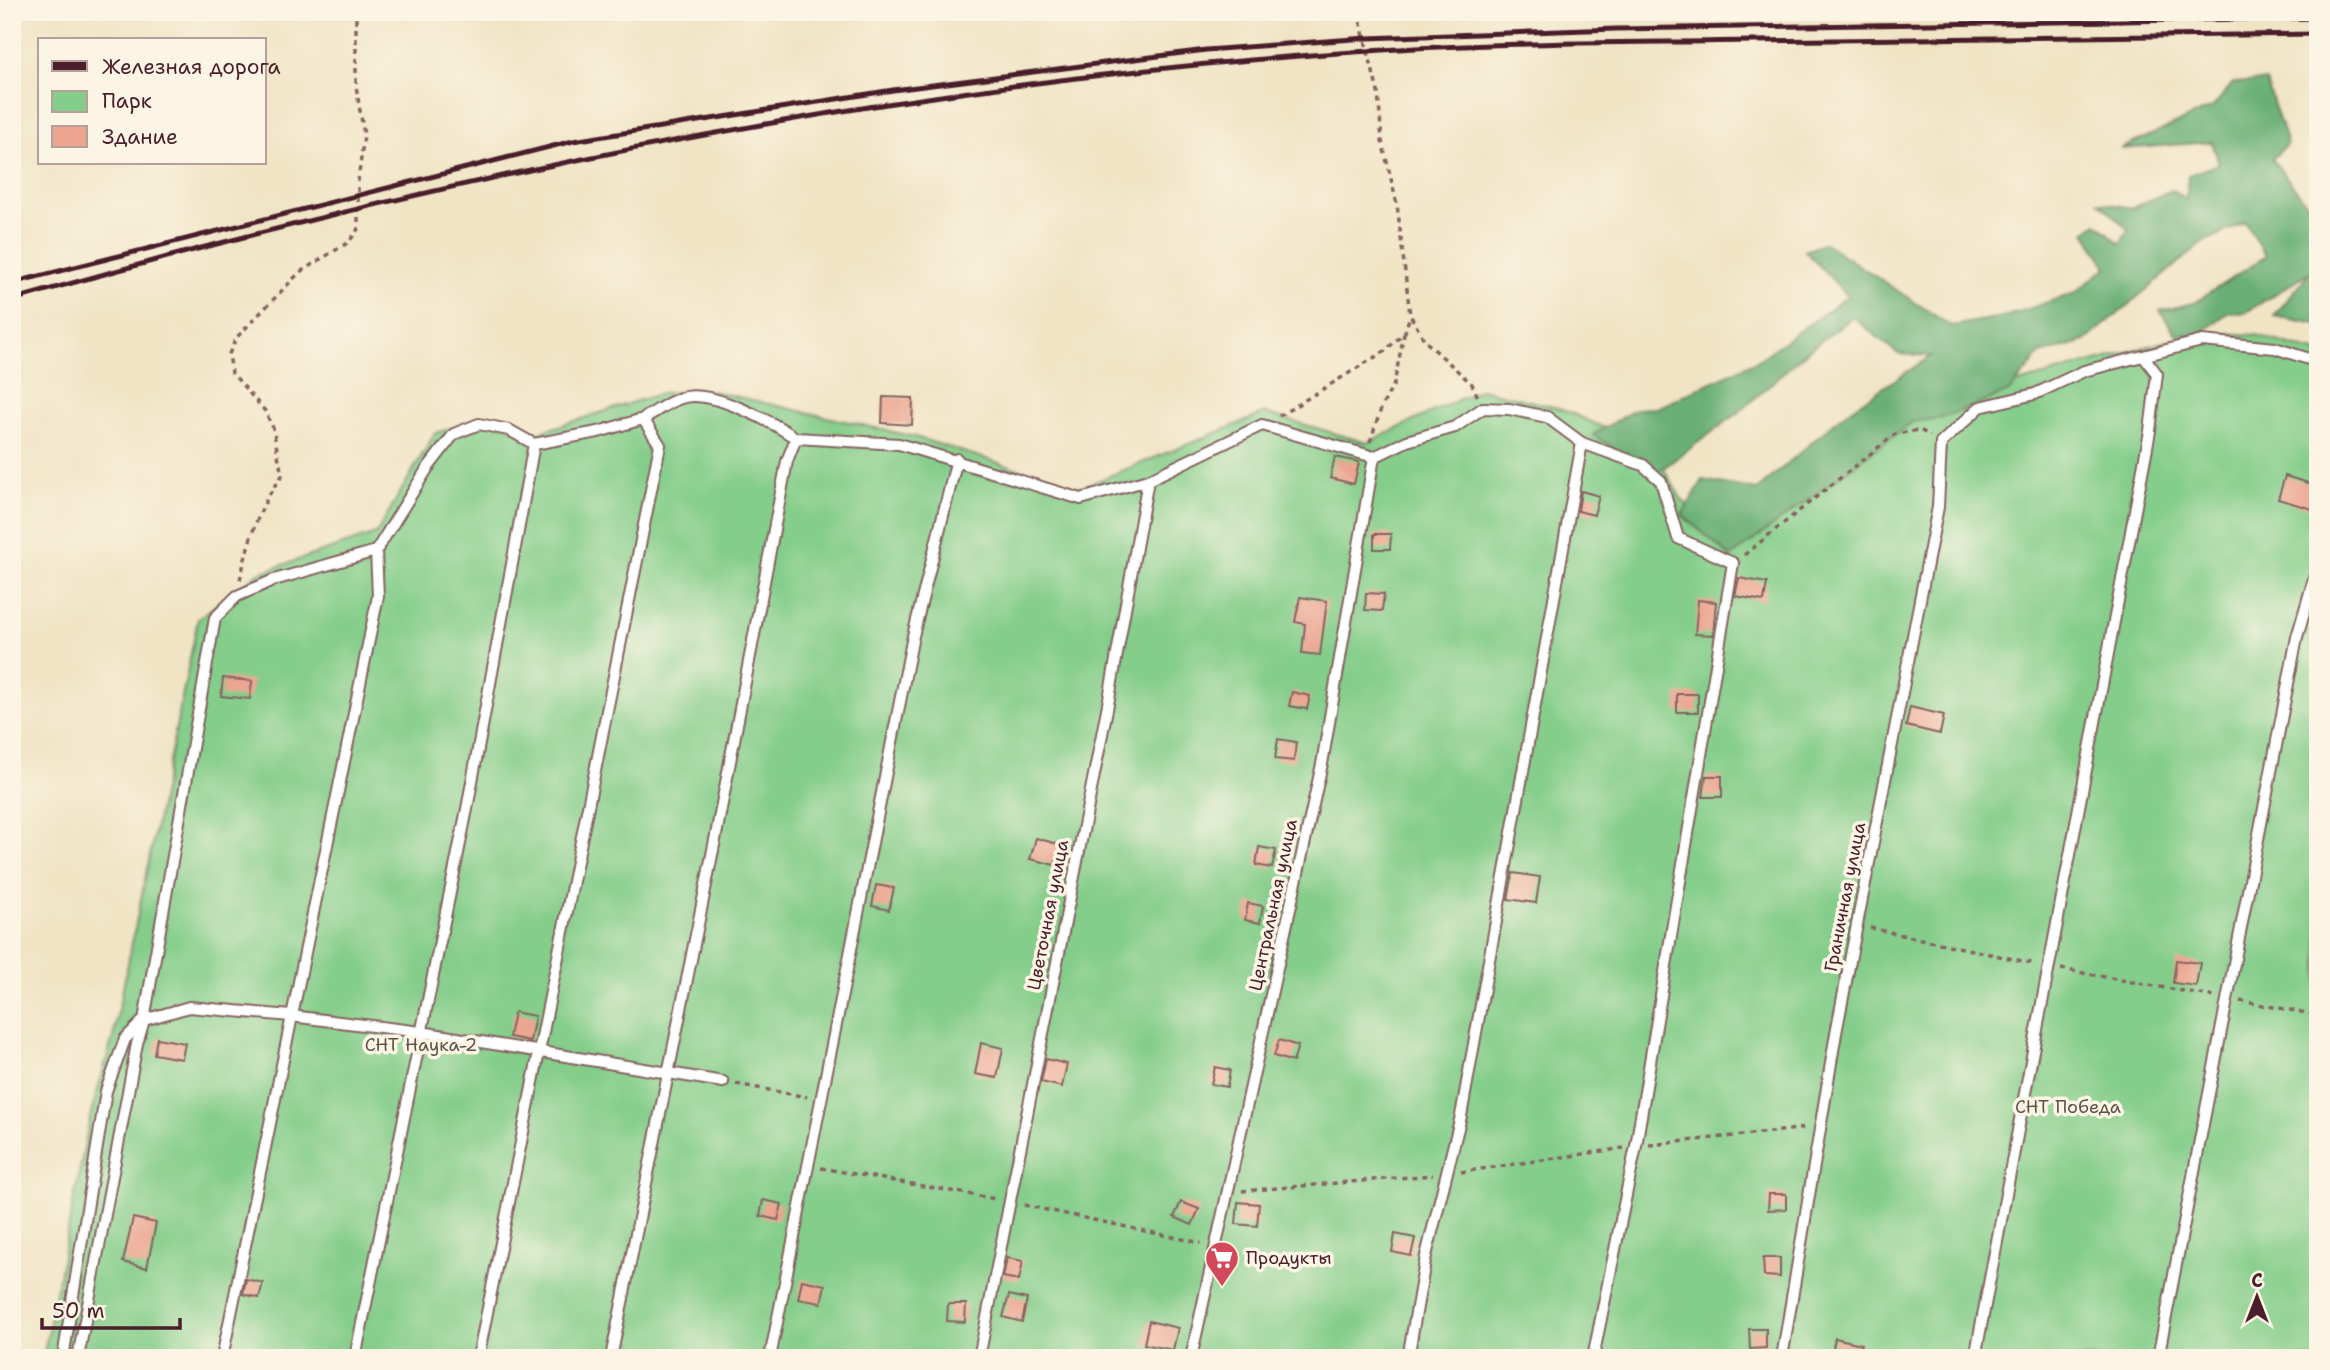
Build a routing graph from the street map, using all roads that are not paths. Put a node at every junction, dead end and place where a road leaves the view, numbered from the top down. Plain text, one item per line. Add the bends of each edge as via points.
1 (2144, 357) junction
2 (2318, 362) edge
3 (643, 419) junction
4 (796, 439) junction
5 (1582, 443) junction
6 (534, 444) junction
7 (1374, 457) junction
8 (957, 459) junction
9 (1148, 480) junction
10 (376, 551) junction
11 (2318, 565) edge
12 (291, 1016) junction
13 (144, 1020) junction
14 (421, 1032) junction
15 (540, 1051) junction
16 (668, 1072) junction
17 (723, 1082) road end
18 (63, 1358) edge
19 (78, 1358) edge
20 (222, 1358) edge
21 (355, 1358) edge
22 (478, 1358) edge
23 (611, 1358) edge
24 (771, 1358) edge
25 (979, 1358) edge
26 (1191, 1358) edge
27 (1408, 1358) edge
28 (1593, 1358) edge
29 (1782, 1358) edge
30 (1975, 1358) edge
31 (2158, 1358) edge

1 - 2 lane via 2202,341 2275,348
1 - 29 lane, Граничная улица via 2084,371 2035,394 1980,407 1941,443 1938,507 1857,926
1 - 30 lane via 2157,374 2150,431
3 - 4 lane via 682,397 709,397 776,424
3 - 6 lane
3 - 15 lane via 660,445
4 - 8 lane via 899,444
4 - 16 lane via 787,461
5 - 7 lane via 1547,417 1483,408 1455,426
5 - 27 lane via 1461,1116 1426,1256
5 - 28 lane via 1643,466 1661,481 1678,538 1733,563 1636,1146
6 - 10 lane via 509,430 479,424 454,434 426,469
6 - 14 lane
7 - 9 lane via 1262,425
7 - 26 lane, Центральная улица via 1322,764
8 - 9 lane via 1081,499
8 - 24 lane via 913,636
9 - 25 lane, Цветочная улица via 1110,699
10 - 12 lane via 378,596
10 - 13 lane via 274,580 237,596 215,618
11 - 31 lane via 2297,637
12 - 13 lane via 189,1007
12 - 14 lane
12 - 20 lane
13 - 18 lane via 125,1039 106,1091
13 - 19 lane
14 - 15 lane
14 - 21 lane
15 - 16 lane
15 - 22 lane
16 - 17 lane
16 - 23 lane

